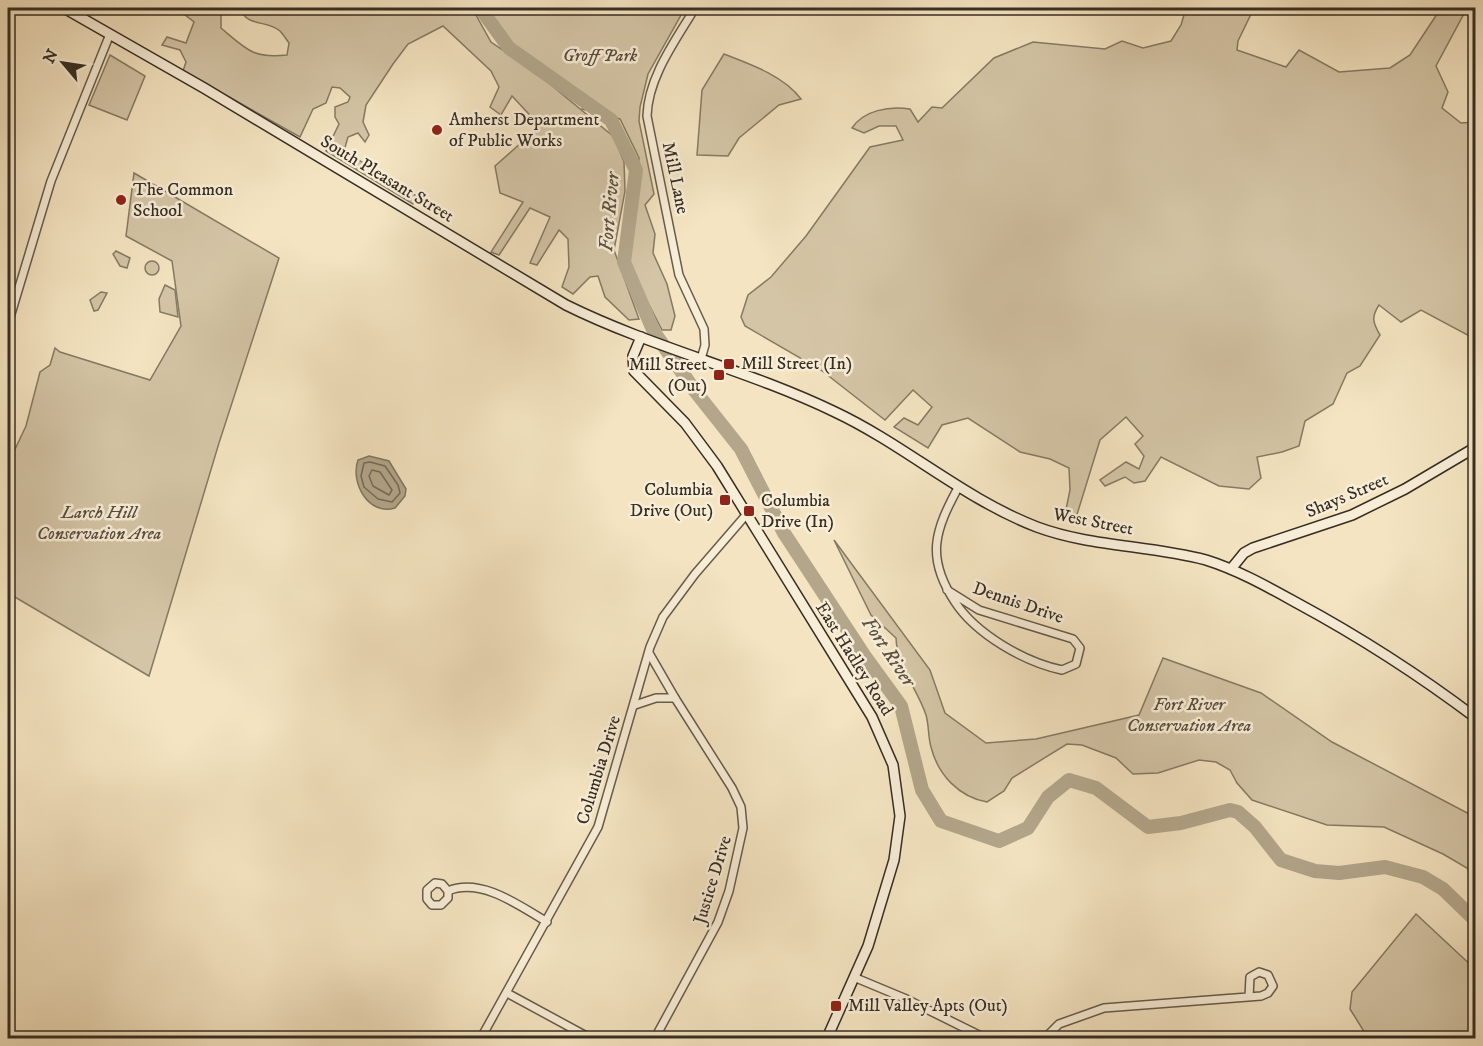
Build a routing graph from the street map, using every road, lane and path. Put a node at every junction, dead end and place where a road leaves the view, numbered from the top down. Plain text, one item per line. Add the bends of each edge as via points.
1 (64, 8) edge
2 (694, 8) edge
3 (110, 34) junction
4 (8, 324) edge
5 (645, 339) junction
6 (700, 359) junction
7 (1476, 447) edge
8 (959, 486) junction
9 (746, 515) junction
10 (1231, 569) junction
11 (947, 590) junction
12 (649, 653) junction
13 (675, 698) junction
14 (635, 705) junction
15 (1476, 718) edge
16 (448, 891) dead end
17 (547, 922) junction
18 (856, 978) junction
19 (507, 993) junction
20 (1250, 997) dead end
21 (481, 1038) edge
22 (590, 1038) edge
23 (655, 1038) edge
24 (827, 1038) edge
25 (985, 1038) edge
26 (1045, 1038) edge

1 - 3 main road, South Pleasant Street
2 - 6 street, Mill Lane via 656,79 647,116 679,275 704,329 705,345
3 - 4 street via 51,181
3 - 5 main road, South Pleasant Street via 544,294
5 - 6 main road, South Pleasant Street
5 - 9 main road, East Hadley Road via 633,356 634,371 698,439
6 - 8 main road, West Street via 846,417
7 - 10 main road, Shays Street via 1361,511 1253,548
8 - 10 main road, West Street via 1007,514 1043,529 1086,540 1184,555
8 - 11 street, Dennis Drive via 936,539 937,560
9 - 12 street, Columbia Drive via 667,611
9 - 18 main road, East Hadley Road via 872,717 887,746 895,774 900,816 897,849
10 - 15 main road, West Street via 1373,646
11 - 11 street, Dennis Drive via 968,618 1016,651 1062,670 1077,661 1080,648 1073,639 979,610
12 - 13 street, Justice Drive
12 - 14 street, Columbia Drive
13 - 14 street via 656,698
13 - 23 street, Justice Drive via 732,788 741,807 743,828 721,917
14 - 17 street, Columbia Drive via 598,827
16 - 17 street via 462,887 481,890
17 - 19 street, Columbia Drive
18 - 24 main road, East Hadley Road
18 - 25 street
19 - 21 street, Columbia Drive
19 - 22 street
20 - 26 street via 1104,1008 1059,1024

